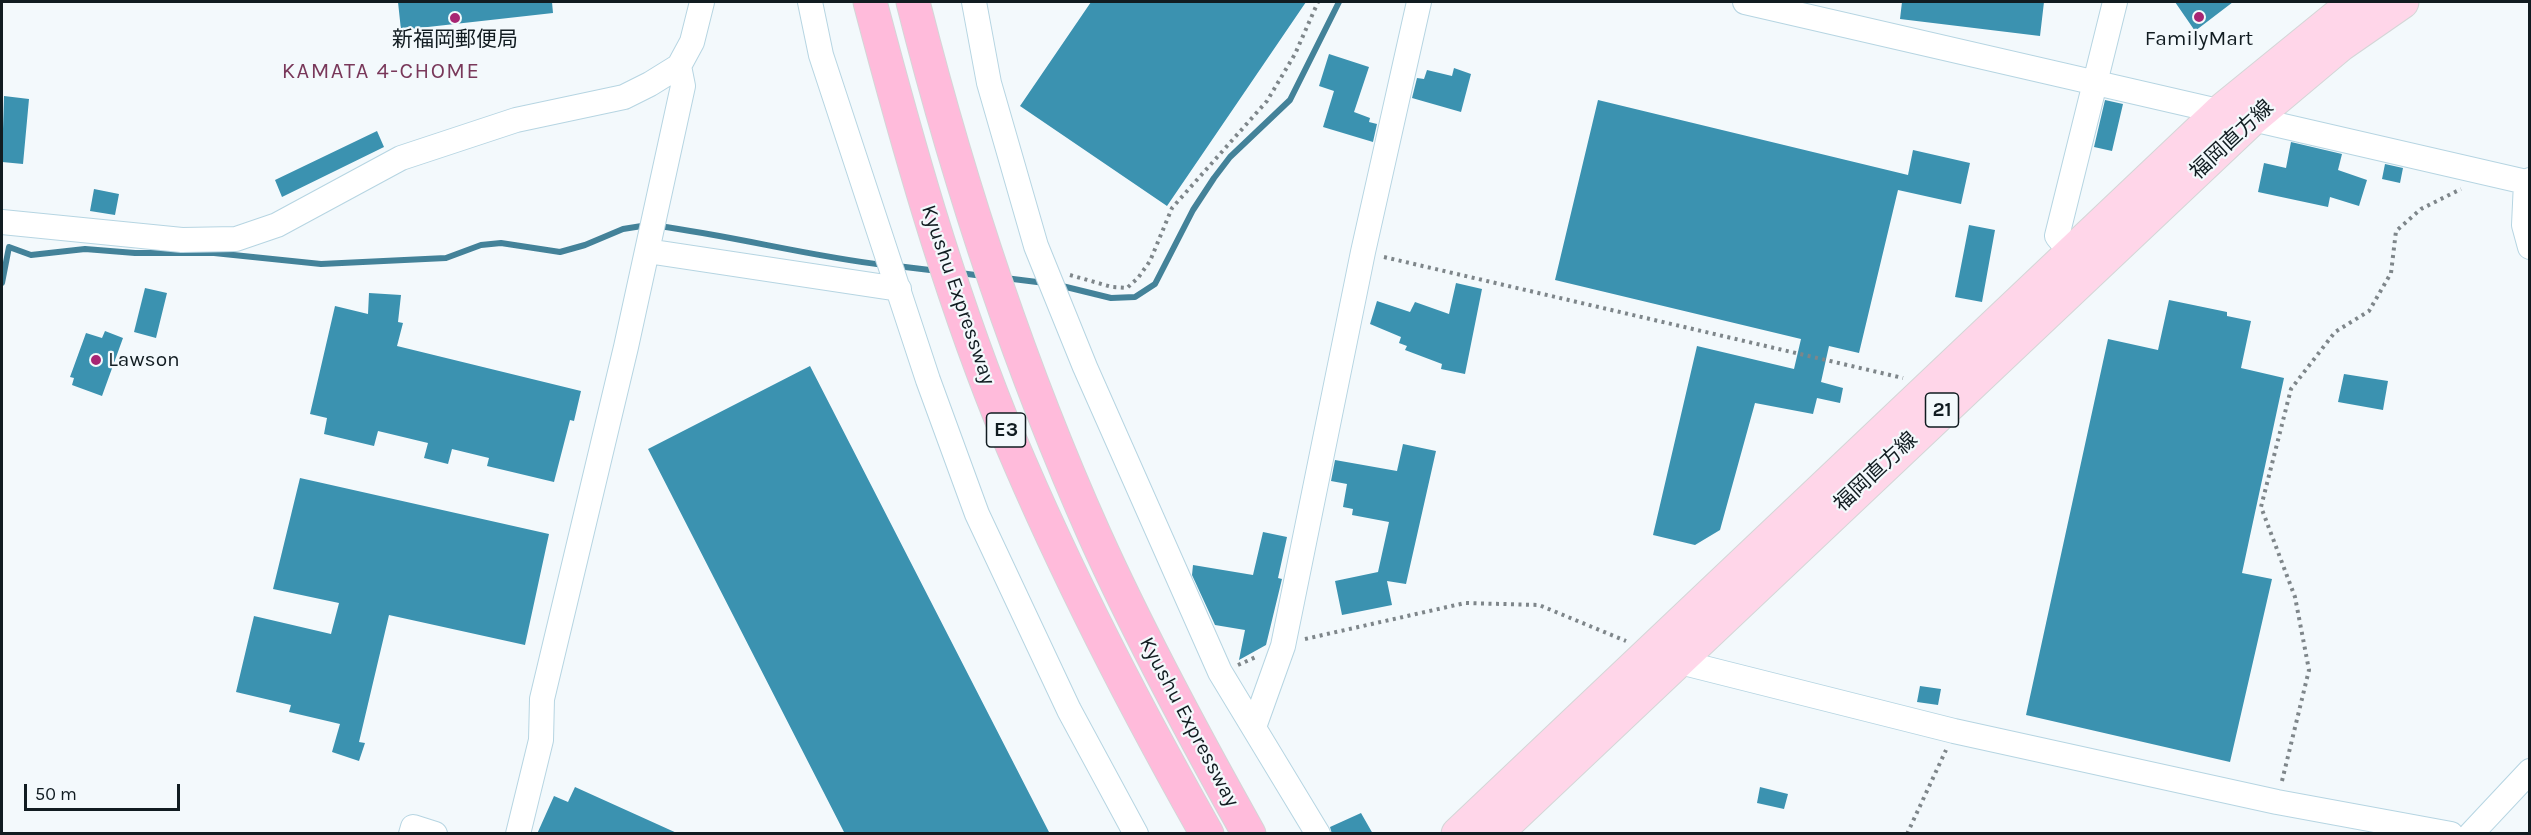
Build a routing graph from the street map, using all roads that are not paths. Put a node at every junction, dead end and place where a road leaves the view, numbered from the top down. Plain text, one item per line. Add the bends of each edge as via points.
1 (702, 2) edge
2 (810, 2) edge
3 (870, 2) edge
4 (913, 2) edge
5 (974, 2) edge
6 (1419, 2) edge
7 (1745, 2) edge
8 (2115, 2) edge
9 (2355, 2) edge
10 (2402, 2) edge
11 (679, 66) junction
12 (2097, 82) junction
13 (2221, 111) junction
14 (2253, 118) junction
15 (2528, 181) edge
16 (2, 222) edge
17 (2529, 247) edge
18 (647, 251) junction
19 (2071, 253) junction
20 (899, 289) junction
21 (1663, 656) junction
22 (1254, 727) junction
23 (2529, 771) edge
24 (411, 834) edge
25 (435, 834) edge
26 (518, 834) edge
27 (1136, 834) edge
28 (1207, 834) edge
29 (1249, 834) edge
30 (1318, 834) edge
31 (1458, 834) edge
32 (1495, 834) edge
33 (2451, 834) edge
34 (2471, 834) edge

1 - 11 street via 692,42
2 - 20 street via 821,55
3 - 28 highway, Kyushu Expressway / E3 via 918,178 1000,416 1113,663
4 - 29 highway, Kyushu Expressway / E3 via 957,165 1039,402 1141,633
5 - 22 street via 989,83 1036,246 1117,443 1220,672
6 - 22 street via 1363,252 1283,646
7 - 12 street
8 - 12 street
9 - 13 main road, 福岡直方線 / 21
10 - 14 main road, 福岡直方線 / 21 via 2340,45
11 - 16 street via 624,97 516,120 401,158 277,225 236,239 182,240
11 - 18 street via 683,86
12 - 13 street
12 - 19 street via 2057,236
13 - 14 street
13 - 19 main road, 福岡直方線 / 21
14 - 15 street
14 - 21 main road, 福岡直方線 / 21
15 - 17 street via 2524,225
18 - 20 street
18 - 26 street via 542,699 540,740
19 - 21 main road, 福岡直方線 / 21 via 1924,393
20 - 27 street via 977,514 1069,710
21 - 31 main road, 福岡直方線 / 21
21 - 32 main road, 福岡直方線 / 21
21 - 33 street via 1954,731 2277,802
22 - 30 street
23 - 34 street
24 - 25 street via 413,827

